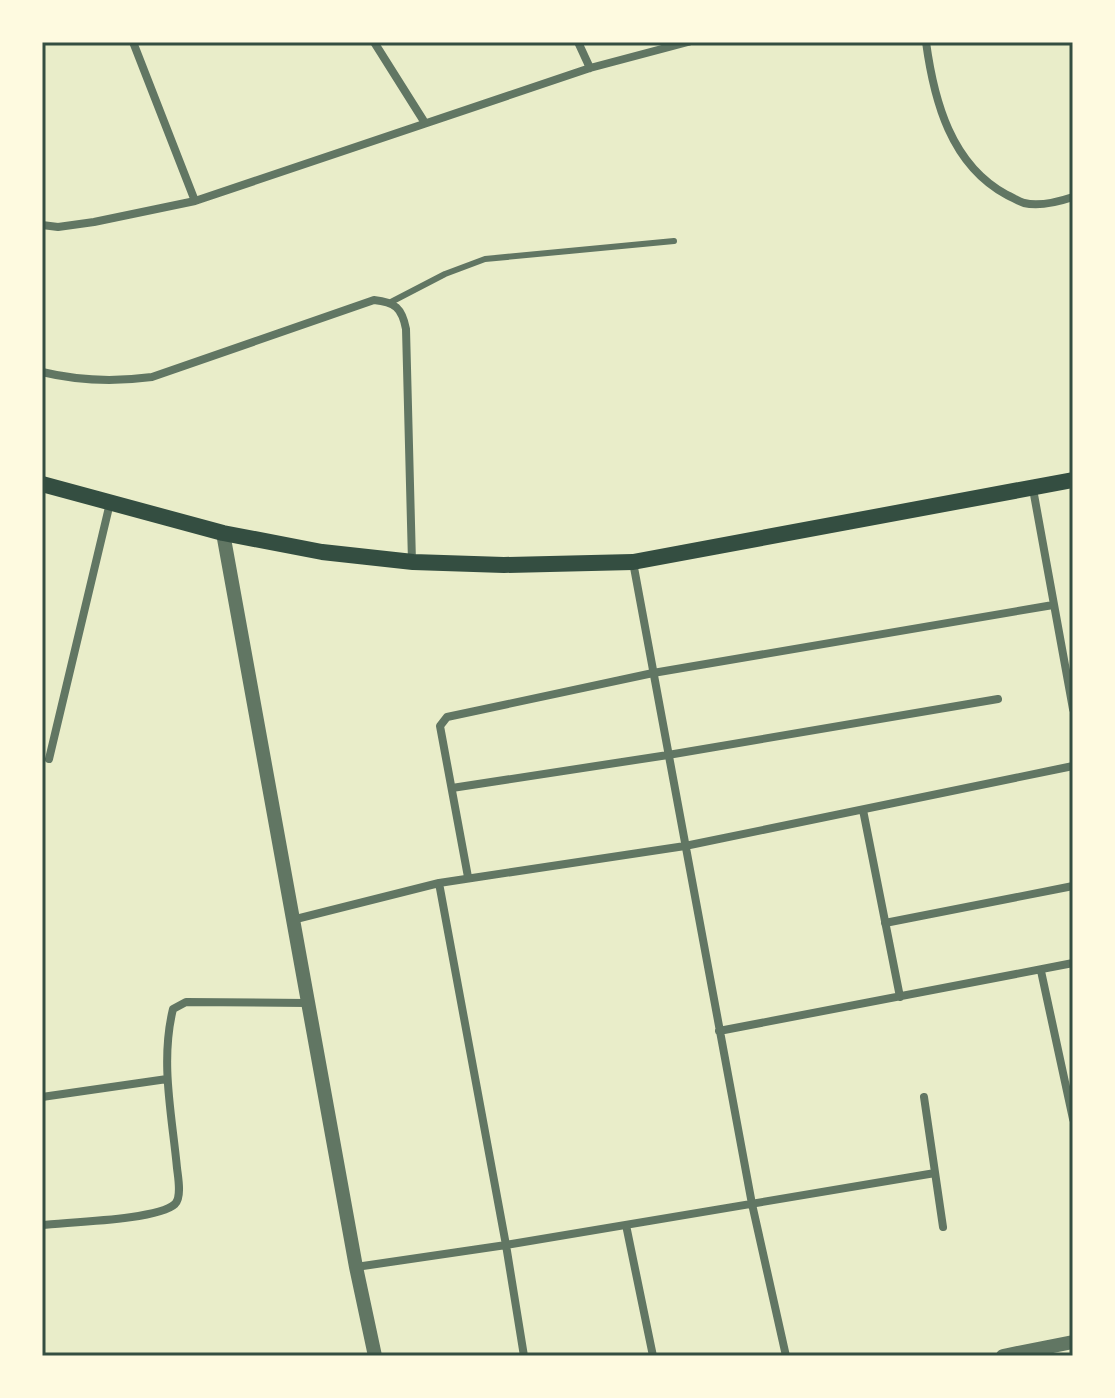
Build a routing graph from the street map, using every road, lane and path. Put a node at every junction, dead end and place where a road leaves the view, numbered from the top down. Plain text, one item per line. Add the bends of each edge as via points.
1 (133, 42) edge
2 (374, 42) edge
3 (578, 42) edge
4 (688, 42) edge
5 (926, 42) edge
6 (590, 68) junction
7 (425, 123) junction
8 (1073, 197) edge
9 (195, 201) junction
10 (42, 225) edge
11 (674, 241) dead end
12 (391, 302) junction
13 (42, 372) edge
14 (1073, 480) edge
15 (42, 484) edge
16 (1033, 489) junction
17 (110, 503) junction
18 (223, 533) junction
19 (413, 562) junction
20 (633, 562) junction
21 (1053, 605) junction
22 (653, 673) junction
23 (998, 699) dead end
24 (1073, 709) edge
25 (668, 755) junction
26 (49, 759) dead end
27 (1073, 766) edge
28 (452, 788) junction
29 (863, 810) junction
30 (685, 846) junction
31 (468, 877) junction
32 (439, 883) junction
33 (1073, 886) edge
34 (292, 920) junction
35 (885, 923) junction
36 (1073, 963) edge
37 (1041, 971) junction
38 (900, 997) junction
39 (307, 1003) junction
40 (719, 1031) junction
41 (167, 1079) junction
42 (42, 1097) edge
43 (924, 1097) dead end
44 (1073, 1119) edge
45 (935, 1173) junction
46 (752, 1204) junction
47 (42, 1225) edge
48 (626, 1225) junction
49 (943, 1227) dead end
50 (506, 1245) junction
51 (356, 1267) junction
52 (1073, 1342) edge
53 (375, 1356) edge
54 (524, 1356) edge
55 (653, 1356) edge
56 (786, 1356) edge
57 (1003, 1356) edge

1 - 9 street
2 - 7 street
3 - 6 street
4 - 6 street
5 - 8 street via 952,141 967,163 992,187 1023,203
6 - 7 street
7 - 9 street
9 - 10 street via 94,222
11 - 12 lane via 485,259
12 - 13 street via 374,300 152,377 82,380
12 - 19 street via 403,311 406,329
14 - 16 main road
15 - 17 main road
16 - 20 main road
16 - 21 street
17 - 18 main road
17 - 26 street
18 - 19 main road
18 - 34 street
19 - 20 main road
20 - 22 street
21 - 22 street
21 - 24 street
22 - 25 street
22 - 28 street via 447,717 440,726
23 - 25 street
25 - 28 street
25 - 30 street
27 - 29 street
28 - 31 street
29 - 30 street
29 - 35 street
30 - 31 street
30 - 40 street
31 - 32 street
32 - 34 street
32 - 50 street
33 - 35 street
34 - 39 street
35 - 38 street
36 - 37 street
37 - 38 street
37 - 44 street
38 - 40 street
39 - 41 street via 186,1002 173,1009
39 - 51 street
40 - 46 street
41 - 42 street
41 - 47 street via 178,1178 175,1204 152,1214
43 - 45 street
45 - 46 street
45 - 49 street
46 - 48 street
46 - 56 street
48 - 50 street
48 - 55 street
50 - 51 street
50 - 54 street
51 - 53 street
52 - 57 street

